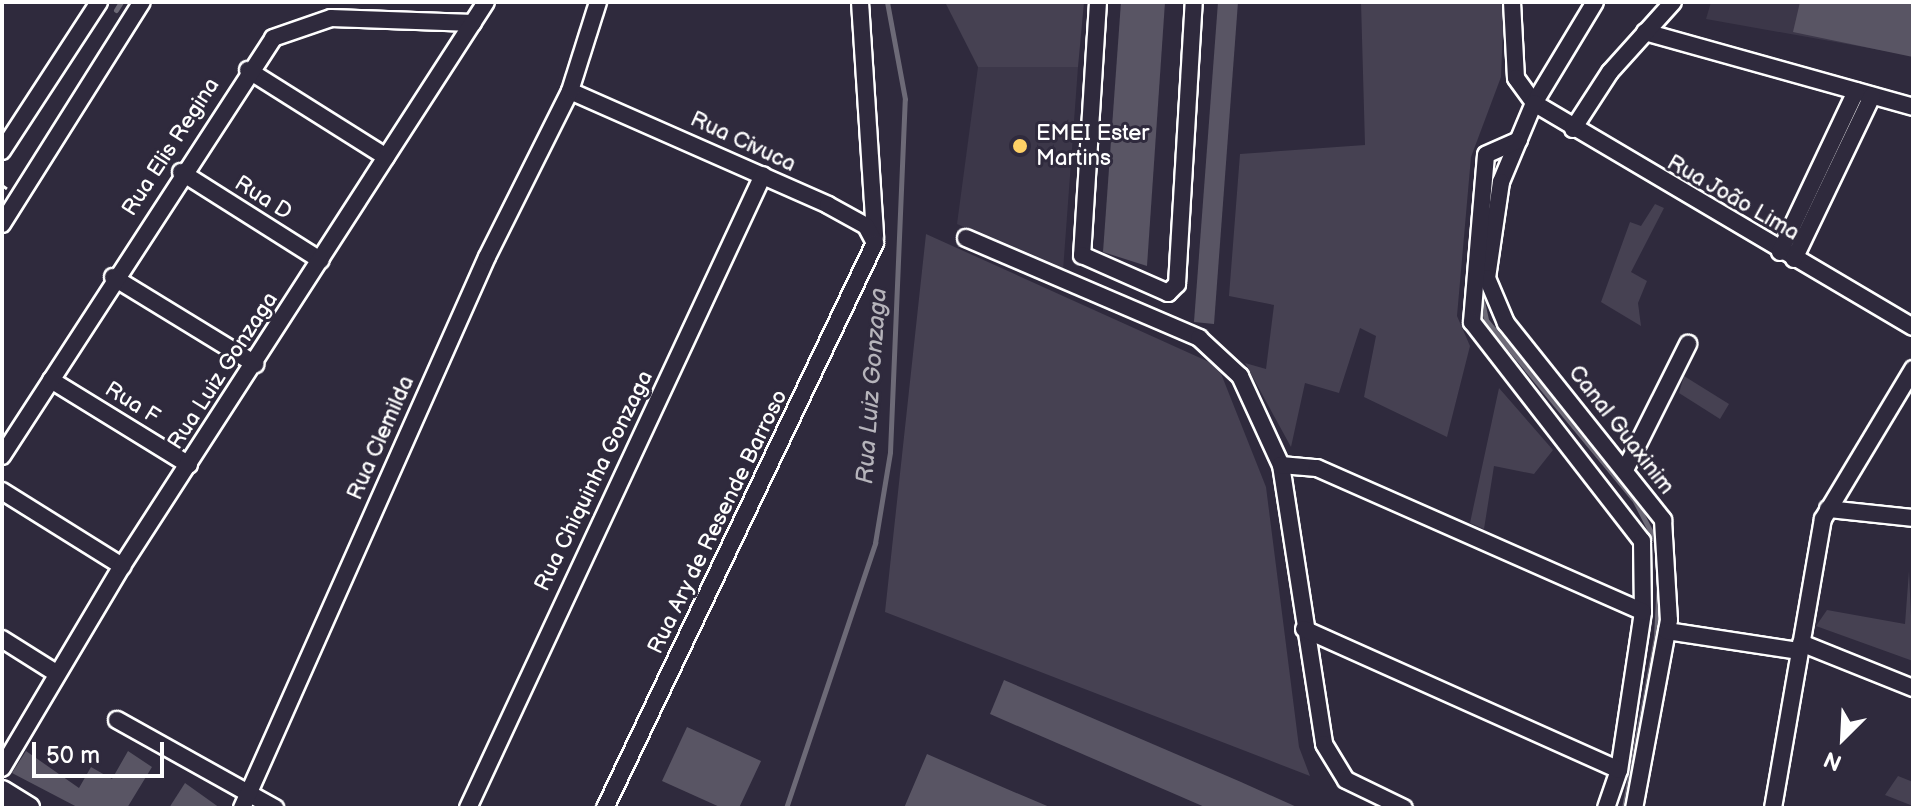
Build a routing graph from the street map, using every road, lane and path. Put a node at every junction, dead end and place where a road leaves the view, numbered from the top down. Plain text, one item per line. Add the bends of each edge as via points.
1 (99, 2) edge
2 (142, 2) edge
3 (486, 2) edge
4 (598, 2) edge
5 (860, 2) edge
6 (1098, 2) edge
7 (1194, 2) edge
8 (1512, 2) edge
9 (1595, 2) edge
10 (1673, 2) edge
11 (473, 23) junction
12 (1645, 32) junction
13 (248, 70) junction
14 (570, 91) junction
15 (1864, 94) junction
16 (1534, 103) junction
17 (1913, 107) edge
18 (1573, 129) junction
19 (1519, 140) junction
20 (2, 151) edge
21 (386, 157) junction
22 (181, 172) junction
23 (763, 175) junction
24 (2, 185) edge
25 (8, 189) dead end
26 (2, 224) edge
27 (966, 238) dead end
28 (873, 249) junction
29 (1082, 255) junction
30 (1787, 255) junction
31 (320, 260) junction
32 (113, 277) junction
33 (1074, 284) junction
34 (1174, 291) junction
35 (1172, 326) junction
36 (1913, 327) edge
37 (1688, 344) dead end
38 (255, 364) junction
39 (1913, 369) edge
40 (51, 380) junction
41 (2, 456) edge
42 (189, 465) junction
43 (1281, 465) junction
44 (1626, 468) junction
45 (2, 491) edge
46 (1828, 509) junction
47 (1913, 518) edge
48 (122, 566) junction
49 (1643, 612) junction
50 (1304, 629) junction
51 (1667, 631) junction
52 (2, 639) edge
53 (1800, 647) junction
54 (56, 673) junction
55 (1913, 688) edge
56 (117, 720) dead end
57 (2, 768) edge
58 (1619, 770) junction
59 (2, 792) edge
60 (246, 801) edge
61 (28, 808) edge
62 (275, 808) edge
63 (468, 808) edge
64 (605, 808) edge
65 (1404, 808) edge
66 (1606, 808) edge
67 (1634, 808) edge
68 (1773, 808) edge

1 - 20 street
2 - 26 street
3 - 11 street, Rua Luiz Gonzaga
4 - 14 street, Rua Clemilda
5 - 28 street
6 - 29 street
7 - 34 street
8 - 16 street via 1516,78
9 - 16 street, Canal Guaxinim
10 - 12 street
11 - 13 street, Rua Elis Regina via 302,23 273,38
11 - 21 street, Rua Luiz Gonzaga
12 - 15 street
12 - 18 street
13 - 21 street
13 - 22 street, Rua Elis Regina
14 - 23 street, Rua Civuca
14 - 60 street, Rua Clemilda via 487,257
15 - 17 street
15 - 30 street
16 - 18 street, Rua João Lima
16 - 19 street, Canal Guaxinim
18 - 30 street, Rua João Lima
19 - 44 street, Canal Guaxinim via 1491,227 1491,302
19 - 49 street via 1486,155 1472,322 1642,541
21 - 31 street, Rua Luiz Gonzaga
22 - 31 street, Rua D
22 - 32 street, Rua Elis Regina
23 - 28 street, Rua Civuca via 866,226
23 - 63 street, Rua Chiquinha Gonzaga
24 - 25 path, bridge
27 - 33 street
28 - 64 street, Rua Ary de Resende Barroso
29 - 33 street
29 - 34 street via 1161,293
30 - 36 street, Rua João Lima
31 - 38 street, Rua Luiz Gonzaga
32 - 38 street
32 - 40 street, Rua Elis Regina
33 - 35 street
34 - 35 street
35 - 43 street via 1220,352 1240,376
37 - 44 street
38 - 42 street, Rua Luiz Gonzaga
39 - 46 street
40 - 41 street, Rua Elis Regina
40 - 42 street, Rua F
42 - 48 street, Rua Luiz Gonzaga
43 - 49 street via 1317,468
43 - 50 street
44 - 51 street, Canal Guaxinim via 1663,520 1670,557
45 - 48 street
46 - 47 street
46 - 53 street
48 - 54 street, Rua Luiz Gonzaga
49 - 58 street
50 - 58 street
50 - 65 street via 1324,744 1346,780
51 - 53 street
51 - 67 street, Canal Guaxinim
52 - 54 street
53 - 55 street
53 - 68 street
54 - 57 street, Rua Luiz Gonzaga
56 - 60 street
58 - 66 street
59 - 61 street
60 - 62 street

